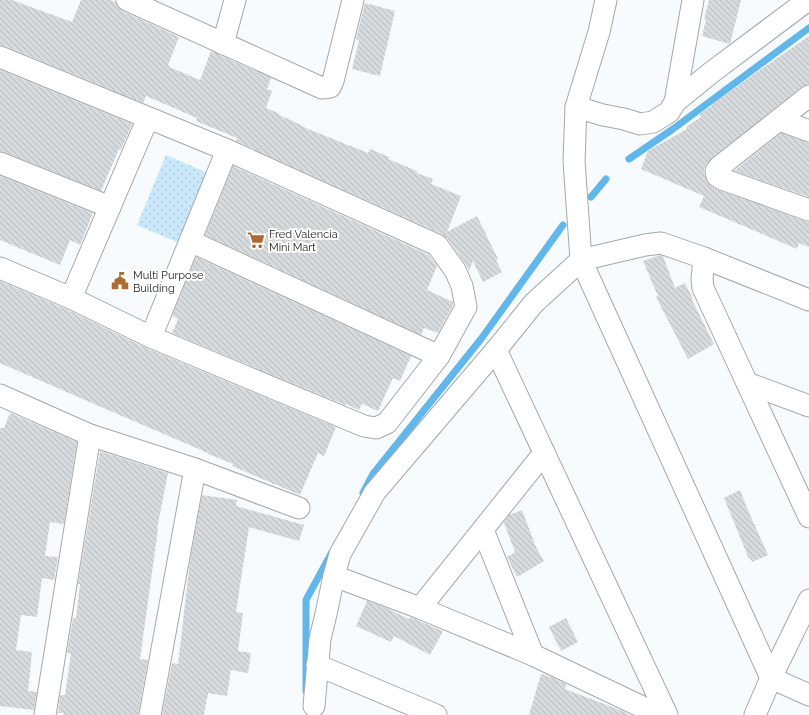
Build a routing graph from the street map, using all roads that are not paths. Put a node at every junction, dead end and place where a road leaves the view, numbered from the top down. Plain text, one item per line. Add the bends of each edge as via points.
1 (127, 0) edge
2 (235, 0) edge
3 (353, 0) edge
4 (606, 0) edge
5 (693, 0) edge
6 (808, 0) edge
7 (793, 6) edge
8 (223, 44) junction
9 (0, 57) edge
10 (809, 96) edge
11 (676, 102) junction
12 (576, 107) junction
13 (148, 118) junction
14 (779, 120) junction
15 (809, 131) edge
16 (227, 150) junction
17 (0, 163) edge
18 (110, 206) junction
19 (809, 210) edge
20 (190, 241) junction
21 (704, 258) junction
22 (581, 260) junction
23 (0, 268) edge
24 (71, 298) junction
25 (809, 300) edge
26 (151, 337) junction
27 (496, 350) junction
28 (439, 356) junction
29 (747, 383) junction
30 (0, 395) edge
31 (809, 406) edge
32 (90, 435) junction
33 (544, 453) junction
34 (195, 469) junction
35 (298, 508) dead end
36 (809, 517) edge
37 (482, 530) junction
38 (334, 576) junction
39 (809, 600) edge
40 (420, 608) junction
41 (534, 655) junction
42 (317, 665) junction
43 (771, 678) junction
44 (809, 696) edge
45 (314, 706) dead end
46 (45, 715) edge
47 (150, 715) edge
48 (436, 715) edge
49 (659, 715) edge
50 (667, 715) edge
51 (755, 715) edge

1 - 8 street
2 - 8 street
3 - 8 street via 330,87 322,88
4 - 12 street
5 - 11 street
6 - 7 street
7 - 11 street
9 - 13 street
10 - 14 street
11 - 12 street via 669,112 652,122 640,124
12 - 22 street via 574,160
13 - 16 street
13 - 18 street
14 - 15 street
14 - 19 street via 719,167 716,171 717,176
16 - 20 street
16 - 28 street via 437,245 455,270 462,286 466,307
17 - 18 street
18 - 24 street
20 - 26 street
20 - 28 street
21 - 22 street via 661,243
21 - 25 street
21 - 29 street via 702,288
22 - 27 street via 534,304
22 - 43 street
23 - 24 street
24 - 26 street
26 - 28 street via 364,426 376,428 386,423
27 - 33 street
27 - 38 street via 375,492 340,554
29 - 31 street
29 - 36 street
30 - 32 street
32 - 34 street
32 - 46 street
33 - 37 street
33 - 50 street
34 - 35 street
34 - 47 street
37 - 40 street
37 - 41 street
38 - 40 street
38 - 42 street
39 - 43 street
40 - 41 street
41 - 49 street
42 - 45 street
42 - 48 street
43 - 44 street
43 - 51 street

